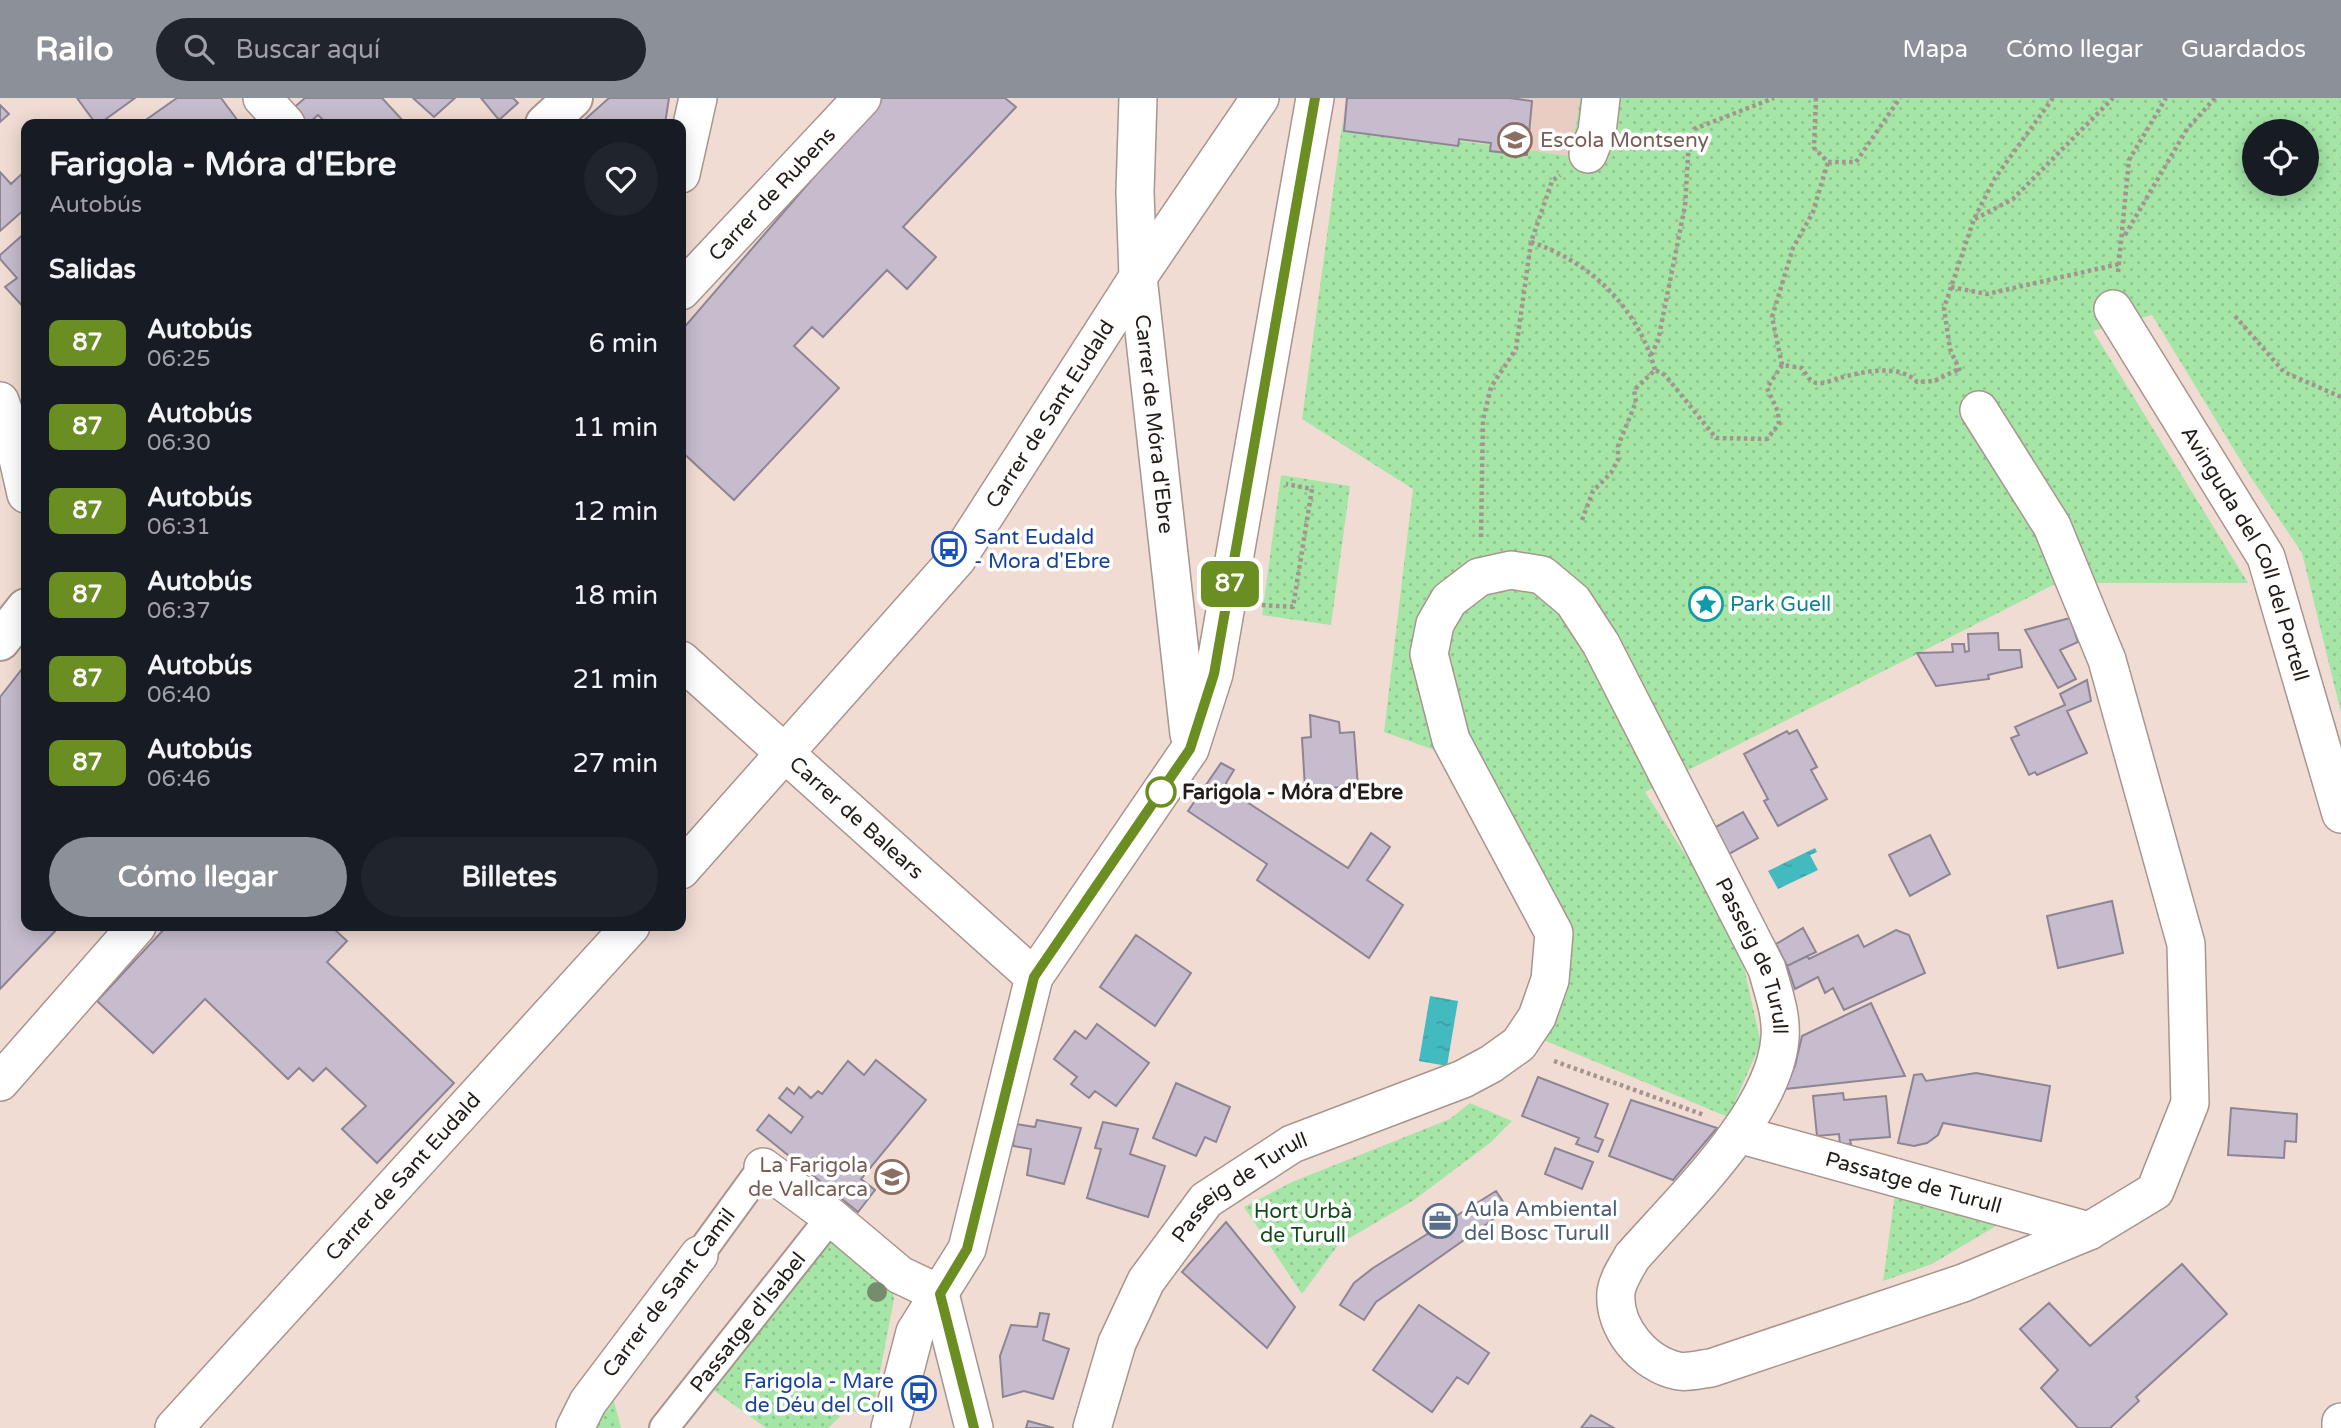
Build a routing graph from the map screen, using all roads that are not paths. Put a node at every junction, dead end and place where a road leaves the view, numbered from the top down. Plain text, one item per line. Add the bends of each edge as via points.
1 (262, 98) edge
2 (573, 98) edge
3 (698, 98) edge
4 (835, 98) edge
5 (862, 98) edge
6 (1138, 98) edge
7 (1260, 98) edge
8 (1315, 98) edge
9 (1601, 98) edge
10 (281, 119) edge
11 (550, 119) edge
12 (826, 136) junction
13 (686, 152) edge
14 (1588, 154) road end
15 (1138, 276) junction
16 (686, 285) edge
17 (2113, 309) dead end
18 (0, 401) edge
19 (1979, 410) road end
20 (21, 470) edge
21 (21, 614) edge
22 (0, 640) edge
23 (686, 664) edge
24 (1190, 749) junction
25 (788, 752) junction
26 (2341, 814) edge
27 (686, 864) edge
28 (133, 931) edge
29 (626, 931) edge
30 (1034, 977) junction
31 (0, 1082) edge
32 (1726, 1126) junction
33 (763, 1167) joint
34 (831, 1217) junction
35 (2089, 1231) junction
36 (699, 1255) joint
37 (940, 1294) junction
38 (2341, 1422) edge
39 (174, 1428) edge
40 (575, 1428) edge
41 (664, 1428) edge
42 (890, 1428) edge
43 (974, 1428) edge
44 (1092, 1428) edge
45 (2341, 1428) edge

1 - 10 street
2 - 11 street
3 - 13 street
4 - 12 street
5 - 12 street, Carrer de Rubens
6 - 15 street, Carrer de Móra d'Ebre
7 - 15 street, Carrer de Sant Eudald
8 - 24 street via 1214,674
9 - 14 street via 1597,132
12 - 16 street, Carrer de Rubens
15 - 24 street, Carrer de Móra d'Ebre
15 - 25 street, Carrer de Sant Eudald via 957,559
17 - 26 street, Avinguda del Coll del Portell via 2266,556
18 - 20 street
19 - 35 street, Passeig de Turull via 2052,526 2107,660 2186,944 2190,1103 2155,1191
21 - 22 street
23 - 25 street, Carrer de Balears
24 - 30 street
25 - 27 street, Carrer de Sant Eudald
25 - 30 street, Carrer de Balears
28 - 31 street
29 - 39 street, Carrer de Sant Eudald
30 - 37 street via 967,1249
32 - 35 street, Passatge de Turull
32 - 35 street, Passeig de Turull via 1619,1280 1617,1310 1635,1346 1653,1361 1680,1372 1711,1368 1963,1283
32 - 44 street, Passeig de Turull via 1776,1065 1780,1036 1767,970 1601,644 1573,601 1542,575 1511,570 1479,577 1449,600 1435,624 1429,654 1451,740 1554,933 1550,980 1537,1017 1519,1044 1491,1064 1292,1144 1206,1200 1146,1281 1117,1343
33 - 34 street, Carrer de Sant Camil
33 - 36 street, Carrer de Sant Camil
34 - 37 street, Carrer de Sant Camil via 900,1275
34 - 41 street, Passatge d'Isabel
36 - 40 street, Carrer de Sant Camil via 592,1396
37 - 42 street via 915,1332
37 - 43 street
38 - 45 street

